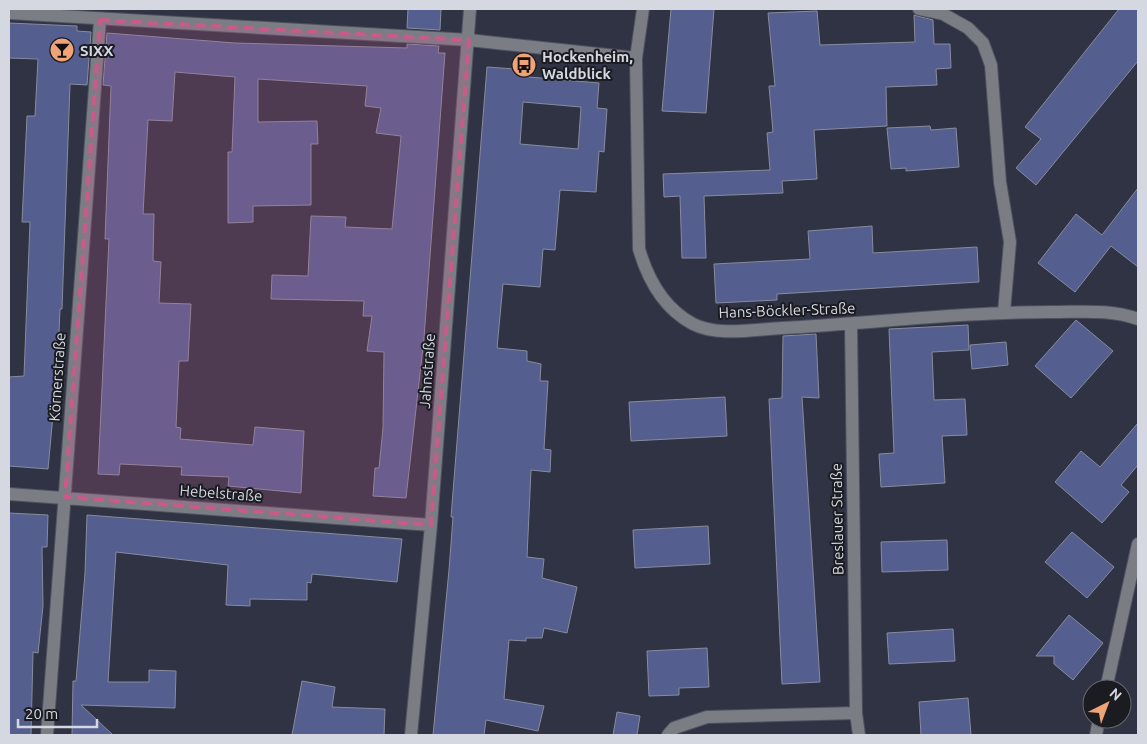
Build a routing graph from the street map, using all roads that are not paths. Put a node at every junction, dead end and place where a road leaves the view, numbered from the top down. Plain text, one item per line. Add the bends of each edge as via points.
1 (470, 9) edge
2 (643, 9) edge
3 (919, 9) edge
4 (9, 13) edge
5 (100, 20) junction
6 (469, 40) junction
7 (636, 58) junction
8 (1004, 312) junction
9 (1138, 320) edge
10 (851, 324) junction
11 (9, 494) edge
12 (65, 497) junction
13 (431, 525) junction
14 (1138, 544) edge
15 (1108, 679) edge
16 (856, 712) junction
17 (47, 735) edge
18 (411, 735) edge
19 (668, 735) edge
20 (859, 735) edge

1 - 6 street, Jahnstraße
2 - 7 street, Hans-Böckler-Straße
3 - 8 street via 943,14 968,28 983,43 992,64 1000,182 1010,242
4 - 5 street
5 - 6 street
5 - 12 street, Körnerstraße
6 - 7 street
6 - 13 street, Jahnstraße
7 - 10 street, Hans-Böckler-Straße via 639,249 655,289 668,306 694,324 720,331
8 - 9 street, Hans-Böckler-Straße via 1119,312
8 - 10 street, Hans-Böckler-Straße
10 - 16 street, Breslauer Straße
11 - 12 street, Hebelstraße
12 - 13 street, Hebelstraße
12 - 17 street, Körnerstraße
13 - 18 street, Jahnstraße
14 - 15 street
16 - 19 street via 707,717 674,728
16 - 20 street, Breslauer Straße

